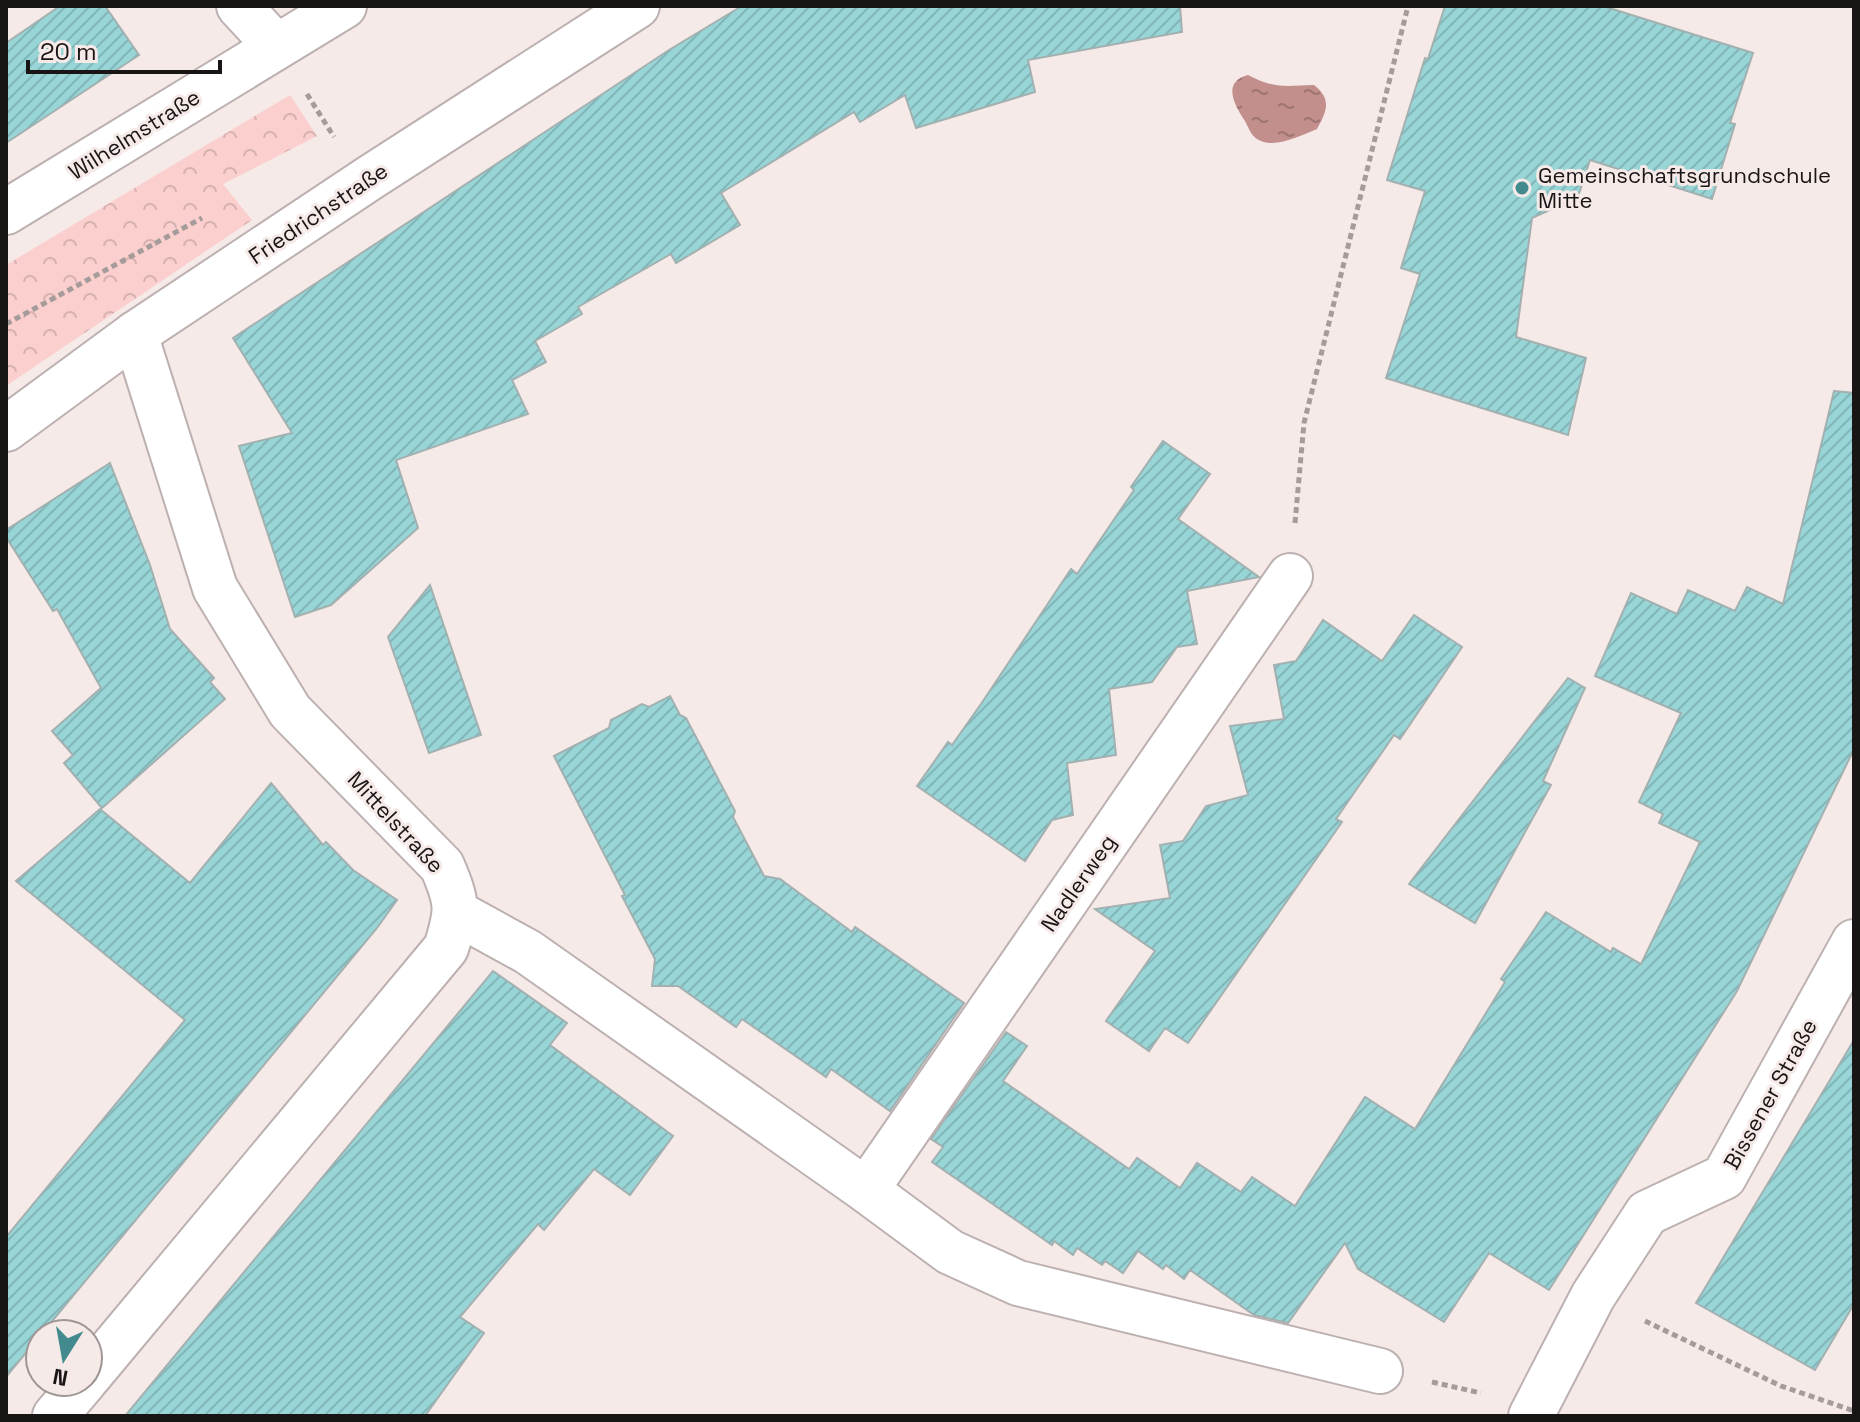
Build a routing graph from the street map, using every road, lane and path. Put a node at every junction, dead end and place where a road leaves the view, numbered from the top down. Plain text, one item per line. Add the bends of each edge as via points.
1 (239, 6) edge
2 (344, 6) edge
3 (637, 6) edge
4 (1408, 6) edge
5 (276, 46) junction
6 (6, 212) edge
7 (135, 334) junction
8 (6, 429) edge
9 (1290, 576) joint
10 (457, 913) junction
11 (1854, 942) edge
12 (866, 1190) junction
13 (1593, 1296) junction
14 (104, 1358) edge
15 (1380, 1371) joint
16 (70, 1398) edge
17 (1534, 1411) edge
18 (1854, 1411) edge
19 (55, 1416) edge

1 - 5 street
2 - 5 street, Wilhelmstraße
3 - 7 street, Friedrichstraße
4 - 9 path via 1304,423
5 - 6 street, Wilhelmstraße
7 - 8 street, Friedrichstraße
7 - 10 street, Mittelstraße via 215,588 290,711 442,866
9 - 12 street, Nadlerweg
10 - 12 street via 528,952
10 - 14 street via 446,948
11 - 13 street, Bissener Straße via 1724,1177 1647,1213
12 - 15 street via 950,1252 1018,1283
13 - 17 street, Bissener Straße
13 - 18 path via 1781,1386
15 - 17 path
16 - 19 street

